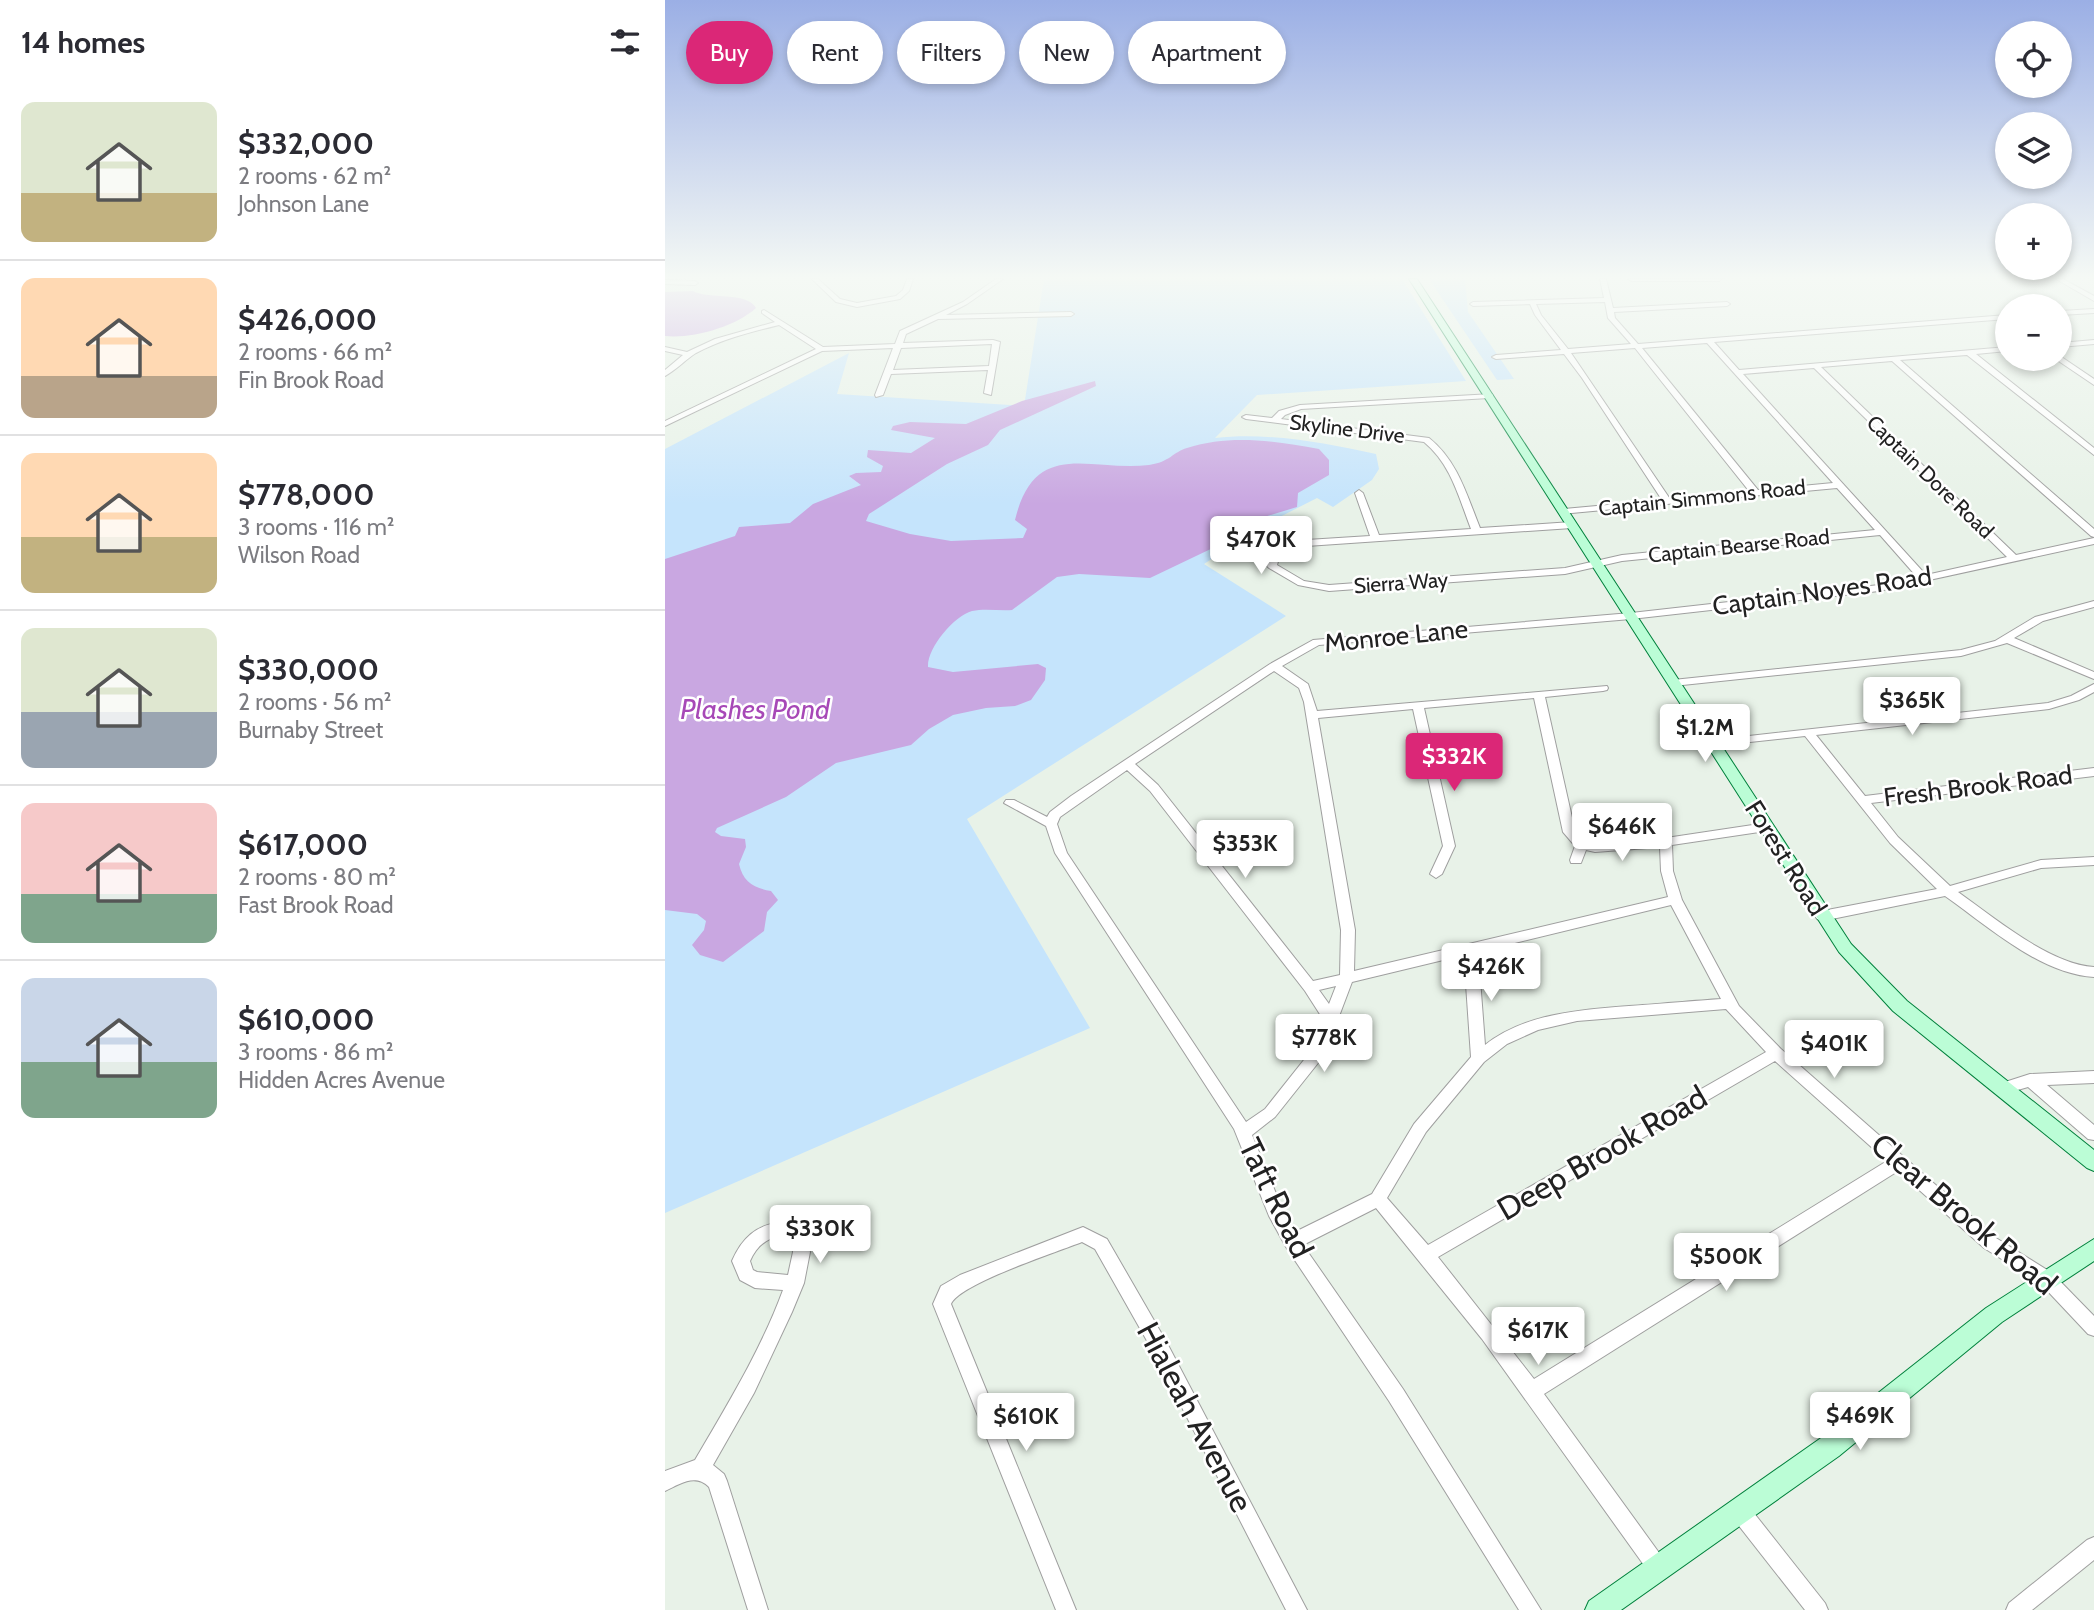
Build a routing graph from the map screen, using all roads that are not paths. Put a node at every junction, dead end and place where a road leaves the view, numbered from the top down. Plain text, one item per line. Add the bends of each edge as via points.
1 (686, 354) edge
2 (810, 354) edge
3 (894, 354) edge
4 (995, 354) edge
5 (1462, 354) edge
6 (1552, 354) edge
7 (1569, 354) edge
8 (1642, 354) edge
9 (1721, 354) edge
10 (1947, 354) edge
11 (1973, 354) edge
12 (1496, 358) dead end
13 (1894, 359) junction
14 (1816, 366) junction
15 (2072, 367) edge
16 (993, 368) junction
17 (887, 372) junction
18 (1738, 372) junction
19 (665, 374) edge
20 (2094, 383) edge
21 (988, 393) dead end
22 (879, 395) dead end
23 (1489, 396) junction
24 (1246, 417) dead end
25 (1275, 420) junction
26 (665, 424) edge
27 (2094, 452) edge
28 (1840, 485) junction
29 (1359, 493) dead end
30 (1755, 493) junction
31 (1668, 502) junction
32 (1568, 518) junction
33 (1880, 531) junction
34 (1477, 532) junction
35 (2094, 534) edge
36 (1376, 539) junction
37 (2094, 541) edge
38 (2014, 559) junction
39 (1598, 566) junction
40 (1924, 578) junction
41 (2094, 604) edge
42 (1631, 616) junction
43 (2007, 639) junction
44 (1274, 666) junction
45 (2094, 676) edge
46 (1673, 683) junction
47 (2094, 687) edge
48 (1603, 688) dead end
49 (1539, 695) junction
50 (1418, 705) junction
51 (1313, 715) junction
52 (1808, 732) junction
53 (1713, 743) junction
54 (1128, 764) junction
55 (2094, 772) edge
56 (1861, 800) junction
57 (1010, 803) dead end
58 (1051, 824) junction
59 (1766, 827) junction
60 (1666, 842) junction
61 (1582, 845) junction
62 (1576, 860) dead end
63 (2094, 860) edge
64 (1436, 874) dead end
65 (1947, 891) junction
66 (1675, 900) junction
67 (1822, 916) junction
68 (1471, 950) junction
69 (2094, 972) edge
70 (1347, 976) junction
71 (1310, 987) junction
72 (1731, 1003) junction
73 (1332, 1021) junction
74 (1776, 1053) junction
75 (1479, 1058) junction
76 (2094, 1077) edge
77 (2030, 1080) junction
78 (2004, 1088) junction
79 (1243, 1132) junction
80 (2094, 1134) edge
81 (1899, 1162) junction
82 (2094, 1162) edge
83 (1378, 1199) junction
84 (1083, 1234) joint
85 (1292, 1242) junction
86 (2094, 1249) edge
87 (1427, 1255) junction
88 (2046, 1278) junction
89 (795, 1283) dead end
90 (2094, 1328) edge
91 (1532, 1391) junction
92 (701, 1468) junction
93 (665, 1481) edge
94 (1739, 1510) junction
95 (2094, 1547) edge
96 (1658, 1567) junction
97 (758, 1610) edge
98 (1066, 1610) edge
99 (1297, 1610) edge
100 (1531, 1610) edge
101 (1598, 1610) edge
102 (1818, 1610) edge
103 (2016, 1610) edge

1 - 19 street
2 - 26 street
3 - 17 street
4 - 16 street
5 - 23 main road, Forest Road
6 - 12 street
7 - 31 street
8 - 30 street
9 - 18 street
10 - 13 street
11 - 27 street
13 - 14 street
13 - 35 street
14 - 18 street
14 - 38 street, Captain Dore Road
15 - 20 street
16 - 17 street
16 - 21 street
17 - 22 street
18 - 28 street
23 - 25 street via 1300,407
23 - 32 main road, Forest Road
24 - 25 street, Skyline Drive
25 - 34 street, Skyline Drive via 1426,440 1438,449
28 - 30 street, Captain Simmons Road
28 - 33 street
29 - 36 street
30 - 31 street, Captain Simmons Road
31 - 32 street, Captain Simmons Road
32 - 34 street, Sierra Way
32 - 39 main road, Forest Road
33 - 39 street, Captain Bearse Road via 1622,558
33 - 40 street
34 - 36 street, Sierra Way
36 - 39 street, Sierra Way via 1291,544 1277,549 1272,566 1301,583 1321,588
37 - 38 street, Captain Noyes Road
38 - 40 street, Captain Noyes Road
39 - 42 main road, Forest Road
40 - 42 street, Captain Noyes Road via 1879,588
41 - 43 street via 2039,619
42 - 44 street, Monroe Lane via 1329,640 1307,646
42 - 46 main road, Forest Road
43 - 45 street
43 - 46 street via 1961,653
44 - 51 street via 1304,686
44 - 54 street, Monroe Lane
46 - 53 main road, Forest Road
47 - 52 street via 2049,706
48 - 49 street
49 - 50 street
49 - 61 street via 1569,832
50 - 51 street
50 - 64 street via 1449,846
51 - 70 street via 1350,940
52 - 53 street
52 - 56 street
53 - 59 main road, Forest Road
54 - 58 street, Monroe Lane via 1059,811
54 - 71 street via 1154,788
55 - 56 street, Fresh Brook Road
56 - 65 street
57 - 58 street
58 - 79 street, Taft Road via 1061,853
59 - 60 street
59 - 67 main road, Forest Road
60 - 61 street
60 - 66 street, Clear Brook Road
61 - 62 street
63 - 65 street via 2041,864
65 - 67 street
65 - 69 street via 2038,954 2077,971
66 - 68 street
66 - 72 street, Clear Brook Road
67 - 78 main road, Forest Road via 1878,985
68 - 70 street
68 - 75 street
70 - 71 street
70 - 73 street
71 - 73 street
72 - 74 street, Clear Brook Road
72 - 75 street via 1553,1020 1503,1040
73 - 79 street via 1317,1054 1270,1114
74 - 81 street, Clear Brook Road
74 - 87 street, Deep Brook Road
75 - 83 street via 1420,1128
76 - 77 street
77 - 78 street
77 - 80 street
78 - 82 main road, Forest Road
79 - 85 street, Taft Road
81 - 88 street, Clear Brook Road via 1990,1243
81 - 91 street
83 - 85 street
83 - 87 street
84 - 98 street via 966,1280 944,1296 943,1311
84 - 99 street, Hialeah Avenue via 1101,1244 1129,1292
85 - 100 street, Taft Road via 1396,1395
86 - 88 main road
87 - 91 street
88 - 90 street, Clear Brook Road
88 - 94 main road via 1830,1447
89 - 92 street via 765,1351
91 - 96 street
92 - 93 street
92 - 97 street via 710,1472 721,1490
94 - 96 main road
94 - 102 street
95 - 103 street
96 - 101 main road

